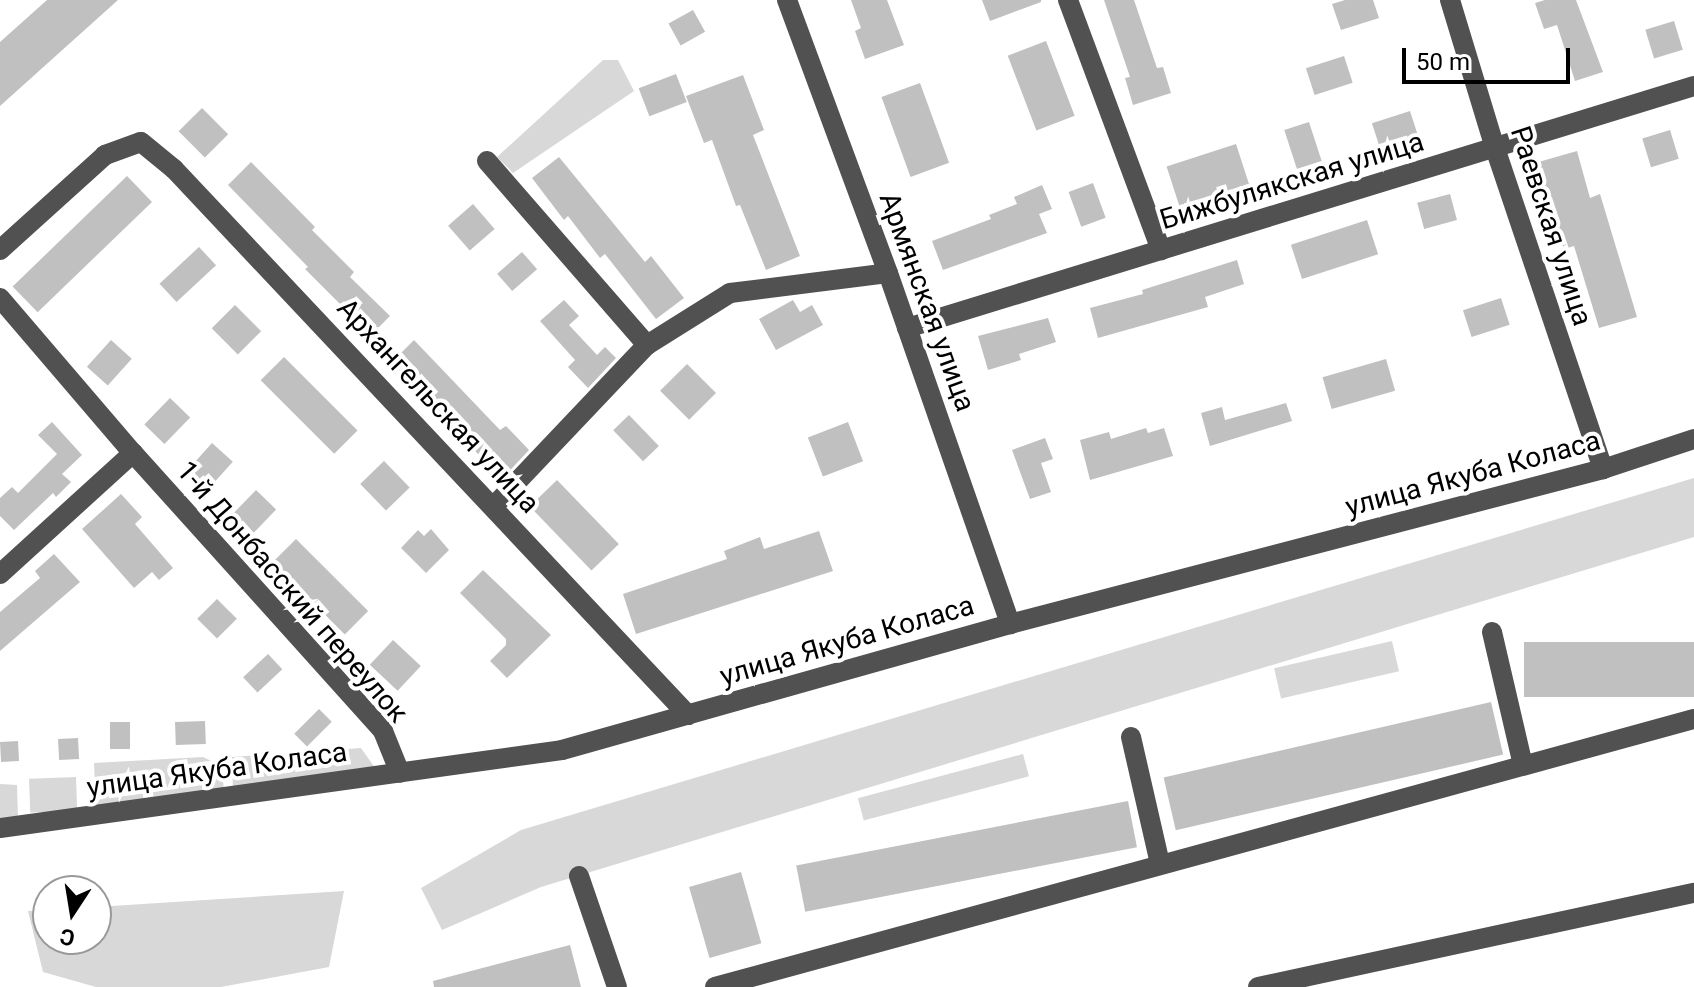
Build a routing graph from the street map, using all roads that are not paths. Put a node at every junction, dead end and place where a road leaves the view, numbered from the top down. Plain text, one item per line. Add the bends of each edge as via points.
1 (787, 0) edge
2 (1068, 0) edge
3 (1450, 0) edge
4 (1694, 86) edge
5 (1495, 148) junction
6 (487, 161) dead end
7 (0, 250) edge
8 (1161, 250) junction
9 (888, 273) junction
10 (0, 298) edge
11 (907, 328) junction
12 (647, 345) junction
13 (1694, 439) edge
14 (133, 453) junction
15 (1603, 469) junction
16 (495, 505) junction
17 (0, 574) edge
18 (1010, 624) junction
19 (1492, 632) dead end
20 (688, 715) junction
21 (1694, 719) edge
22 (1131, 737) dead end
23 (1523, 765) junction
24 (400, 773) junction
25 (0, 828) edge
26 (1160, 864) junction
27 (579, 876) dead end
28 (1694, 893) edge
29 (617, 987) edge
30 (715, 987) edge
31 (1258, 987) edge

1 - 9 street, Армянская улица
2 - 8 street
3 - 5 street, Раевская улица
4 - 5 street, Бижбулякская улица
5 - 8 street, Бижбулякская улица
5 - 15 street, Раевская улица
6 - 12 street
7 - 16 street, Архангельская улица via 105,155 141,142 174,169
8 - 11 street, Бижбулякская улица
9 - 11 street, Армянская улица
9 - 12 street via 730,293
10 - 14 street, 1-й Донбасский переулок
11 - 18 street, Армянская улица
12 - 16 street
13 - 15 street, улица Якуба Коласа
14 - 17 street
14 - 24 street, 1-й Донбасский переулок via 383,731
15 - 18 street, улица Якуба Коласа
16 - 20 street, Архангельская улица
18 - 20 street, улица Якуба Коласа
19 - 23 street
20 - 24 street, улица Якуба Коласа via 562,750
21 - 23 street
22 - 26 street
23 - 26 street
24 - 25 street, улица Якуба Коласа
26 - 30 street
27 - 29 street
28 - 31 street

